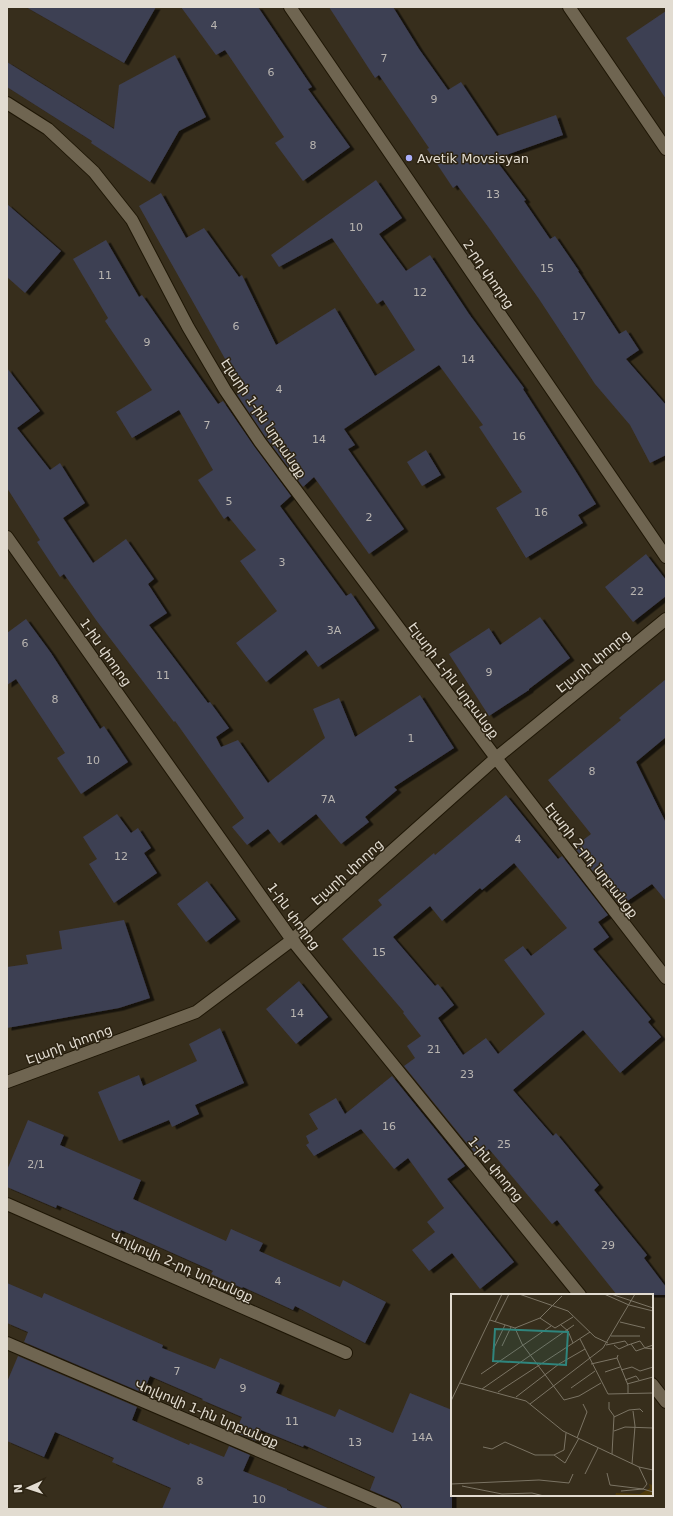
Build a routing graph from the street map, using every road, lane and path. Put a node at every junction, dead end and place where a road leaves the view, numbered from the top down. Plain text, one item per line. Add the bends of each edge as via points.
1 (290, 7) edge
2 (569, 7) edge
3 (7, 103) edge
4 (666, 149) edge
5 (7, 537) edge
6 (666, 557) edge
7 (666, 619) edge
8 (496, 758) junction
9 (292, 940) junction
10 (666, 978) edge
11 (7, 1082) edge
12 (7, 1204) edge
13 (579, 1294) edge
14 (7, 1343) edge
15 (346, 1352) dead end
16 (653, 1385) edge
17 (666, 1402) edge
18 (395, 1509) edge

1 - 6 street, 2-րդ փողոց
2 - 4 street
3 - 8 street, Էլարի 1-ին նրբանցք via 48,129 94,172 132,220 188,327 251,429
5 - 9 street, 1-ին փողոց
7 - 8 street, Էլարի փողոց
8 - 9 street, Էլարի փողոց
8 - 10 street, Էլարի 2-րդ նրբանցք
9 - 11 street, Էլարի փողոց via 196,1012
9 - 13 street, 1-ին փողոց
12 - 15 street, Վոլկովի 2-րդ նրբանցք
14 - 18 street, Վոլկովի 1-ին նրբանցք
16 - 17 street

